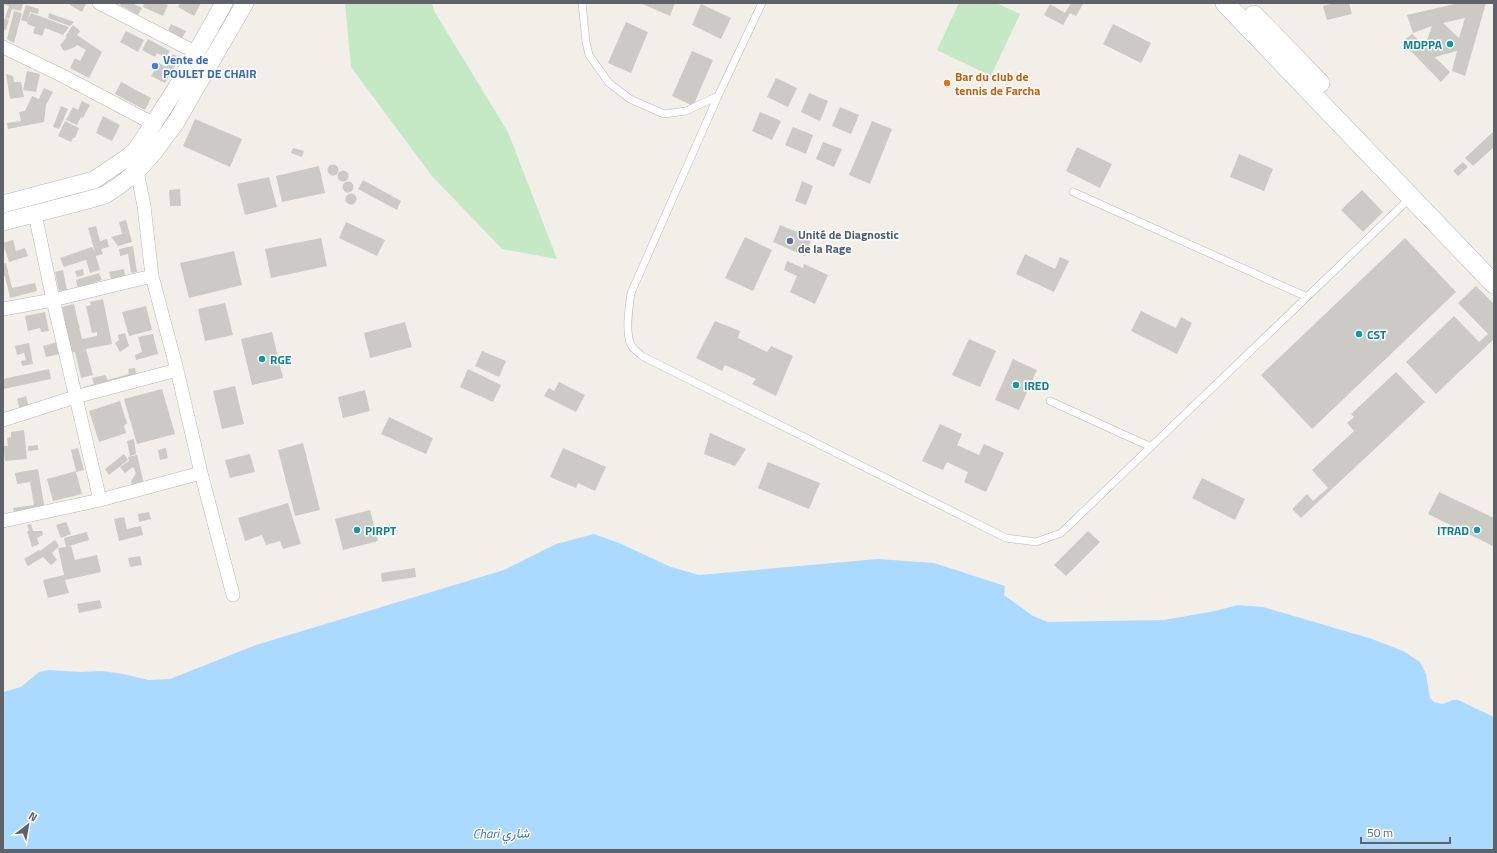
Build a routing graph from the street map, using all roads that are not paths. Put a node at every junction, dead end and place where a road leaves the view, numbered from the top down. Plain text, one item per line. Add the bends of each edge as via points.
1 (100, 3) edge
2 (224, 3) edge
3 (245, 3) edge
4 (582, 3) edge
5 (762, 3) edge
6 (1225, 3) edge
7 (1243, 3) edge
8 (3, 46) edge
9 (197, 54) junction
10 (718, 96) junction
11 (154, 124) junction
12 (132, 164) junction
13 (1073, 192) dead end
14 (1411, 197) junction
15 (3, 204) edge
16 (35, 214) junction
17 (1443, 221) junction
18 (3, 222) edge
19 (1487, 264) edge
20 (152, 276) junction
21 (1494, 284) edge
22 (1307, 297) junction
23 (53, 300) junction
24 (3, 309) edge
25 (177, 370) junction
26 (76, 397) junction
27 (1050, 400) dead end
28 (3, 420) edge
29 (1150, 447) junction
30 (201, 473) junction
31 (100, 500) junction
32 (3, 522) edge
33 (233, 595) dead end

1 - 9 street
2 - 9 street
3 - 12 street via 176,122 154,152
4 - 10 lane via 589,55 610,83 630,99 664,114 686,111
5 - 10 lane
6 - 14 main road
7 - 17 main road
8 - 11 street
9 - 11 street
10 - 29 lane via 631,293 628,329 631,344 642,356 1006,538 1036,542 1061,534
11 - 12 street via 135,151
12 - 15 street via 94,180
12 - 16 street via 120,185 105,195
12 - 20 street via 144,206
13 - 22 lane
14 - 17 main road
14 - 22 lane
16 - 18 street
16 - 23 street
17 - 19 main road
19 - 21 main road
20 - 23 street
20 - 25 street
22 - 29 lane
23 - 24 street
23 - 26 street
25 - 26 street
25 - 30 street
26 - 28 street
26 - 31 street
27 - 29 lane
30 - 31 street
30 - 33 street
31 - 32 street

